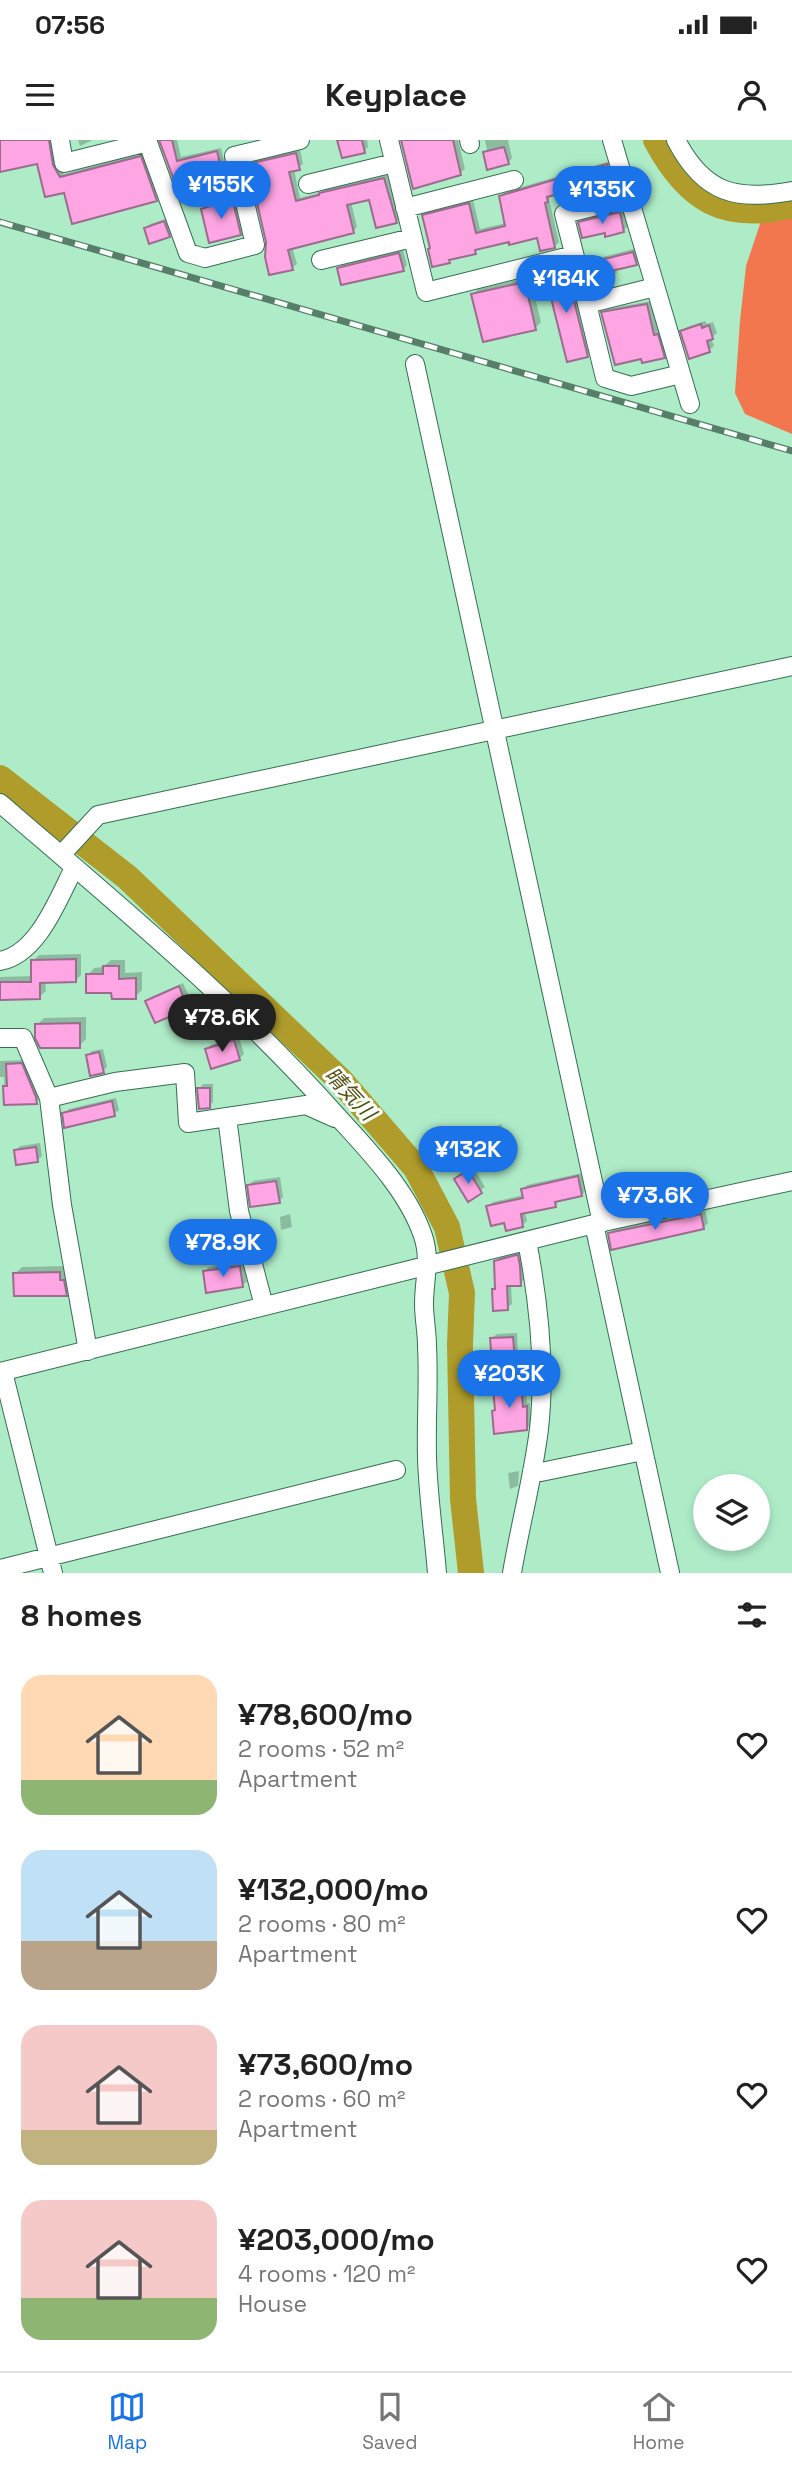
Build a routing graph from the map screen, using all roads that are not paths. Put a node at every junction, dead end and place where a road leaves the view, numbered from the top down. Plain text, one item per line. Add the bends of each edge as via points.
1 (60, 140) edge
2 (300, 140) edge
3 (389, 140) edge
4 (611, 140) edge
5 (676, 140) edge
6 (148, 141) edge
7 (394, 163) junction
8 (514, 180) dead end
9 (308, 184) dead end
10 (792, 191) edge
11 (629, 198) junction
12 (405, 208) junction
13 (412, 238) junction
14 (574, 255) junction
15 (321, 260) dead end
16 (655, 287) junction
17 (587, 304) junction
18 (415, 364) dead end
19 (681, 374) junction
20 (690, 404) dead end
21 (792, 666) edge
22 (495, 730) junction
23 (0, 803) edge
24 (63, 852) junction
25 (74, 868) junction
26 (0, 961) edge
27 (0, 1038) edge
28 (49, 1098) junction
29 (227, 1116) junction
30 (342, 1120) junction
31 (792, 1181) edge
32 (598, 1223) junction
33 (527, 1241) junction
34 (428, 1266) junction
35 (264, 1307) junction
36 (88, 1351) junction
37 (1, 1372) edge
38 (643, 1451) junction
39 (396, 1470) dead end
40 (532, 1471) junction
41 (51, 1565) edge
42 (0, 1569) edge
43 (437, 1573) edge
44 (512, 1573) edge
45 (670, 1573) edge

1 - 6 street via 64,163
2 - 6 street via 234,156 254,245 205,258 188,254
3 - 7 street
4 - 11 street
5 - 10 street via 703,176 721,190 739,196
7 - 9 street
7 - 12 street
8 - 12 street
11 - 14 street via 564,214
11 - 16 street
12 - 13 street
13 - 14 street via 426,292
13 - 15 street
14 - 17 street
16 - 17 street
16 - 19 street
17 - 19 street via 605,378 631,386
18 - 22 street
19 - 20 street
21 - 22 street
22 - 24 street via 98,815
22 - 32 street
23 - 24 street
24 - 25 street
25 - 26 street via 28,947 13,959
25 - 30 street via 239,1015
27 - 28 street via 23,1038
28 - 29 street via 115,1082 185,1073 188,1123
28 - 36 street
29 - 30 street via 306,1105
29 - 35 street via 239,1211
30 - 34 street via 410,1211 423,1236
31 - 32 street
32 - 33 street
32 - 38 street
33 - 34 street
33 - 40 street via 540,1338 539,1430
34 - 35 street
34 - 43 street via 424,1303 427,1459
35 - 36 street
36 - 37 street
37 - 41 street
38 - 40 street
38 - 45 street
39 - 41 street
40 - 44 street
41 - 42 street

